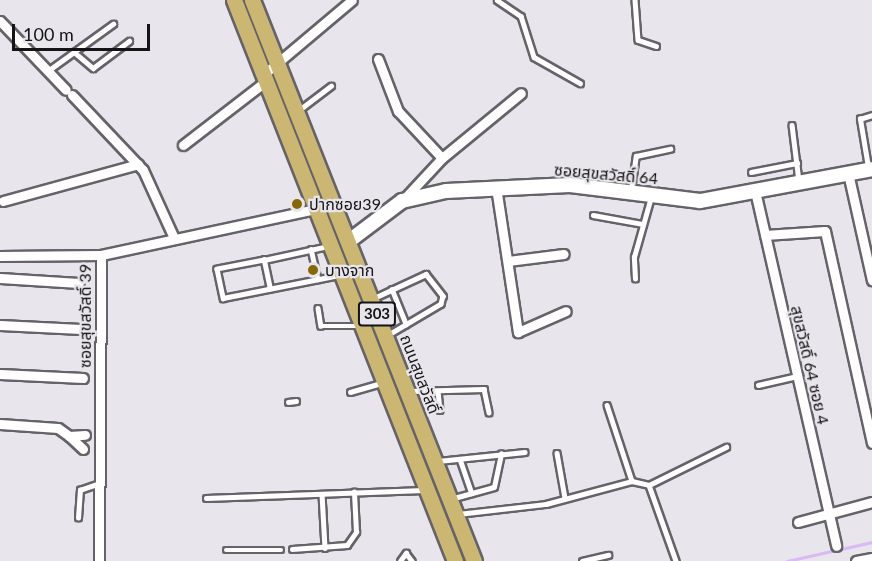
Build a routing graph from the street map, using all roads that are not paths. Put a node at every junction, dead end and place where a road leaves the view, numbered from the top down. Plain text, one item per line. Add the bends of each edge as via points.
1 (234, 0) edge
2 (252, 0) edge
3 (352, 0) edge
4 (497, 0) edge
5 (635, 0) edge
6 (0, 21) edge
7 (113, 24) dead end
8 (129, 41) dead end
9 (656, 45) dead end
10 (74, 52) junction
11 (378, 59) dead end
12 (278, 67) junction
13 (49, 70) junction
14 (265, 78) junction
15 (580, 83) dead end
16 (331, 86) dead end
17 (521, 93) dead end
18 (296, 112) junction
19 (872, 115) edge
20 (792, 125) dead end
21 (183, 145) dead end
22 (670, 149) dead end
23 (442, 158) junction
24 (797, 163) junction
25 (138, 164) junction
26 (870, 169) edge
27 (751, 172) dead end
28 (848, 173) junction
29 (799, 182) junction
30 (496, 187) junction
31 (755, 191) junction
32 (631, 192) junction
33 (651, 194) junction
34 (3, 201) dead end
35 (402, 201) junction
36 (316, 208) junction
37 (592, 215) dead end
38 (643, 224) junction
39 (765, 234) junction
40 (174, 238) junction
41 (349, 241) junction
42 (330, 245) junction
43 (311, 249) junction
44 (564, 254) dead end
45 (101, 255) junction
46 (0, 256) edge
47 (264, 260) junction
48 (508, 261) junction
49 (342, 275) junction
50 (0, 278) edge
51 (318, 279) junction
52 (635, 279) dead end
53 (872, 280) edge
54 (79, 283) dead end
55 (270, 289) junction
56 (393, 289) junction
57 (372, 300) junction
58 (318, 308) dead end
59 (566, 311) dead end
60 (406, 324) junction
61 (0, 325) edge
62 (362, 326) junction
63 (81, 329) dead end
64 (386, 336) junction
65 (0, 374) edge
66 (797, 376) junction
67 (83, 378) dead end
68 (385, 382) junction
69 (758, 385) dead end
70 (438, 390) junction
71 (408, 391) junction
72 (350, 392) dead end
73 (296, 401) dead end
74 (288, 402) dead end
75 (607, 405) dead end
76 (440, 410) dead end
77 (489, 412) dead end
78 (0, 424) edge
79 (69, 436) junction
80 (92, 436) junction
81 (872, 443) edge
82 (726, 447) dead end
83 (91, 449) junction
84 (525, 452) dead end
85 (557, 453) dead end
86 (501, 454) junction
87 (460, 459) junction
88 (435, 461) junction
89 (632, 480) junction
90 (100, 483) junction
91 (649, 485) junction
92 (427, 490) junction
93 (354, 492) junction
94 (472, 493) junction
95 (322, 494) junction
96 (206, 498) dead end
97 (565, 498) junction
98 (872, 502) edge
99 (453, 506) junction
100 (828, 514) junction
101 (78, 518) dead end
102 (798, 522) dead end
103 (836, 546) dead end
104 (292, 549) dead end
105 (325, 549) junction
106 (226, 550) dead end
107 (281, 550) dead end
108 (608, 555) dead end
109 (872, 558) edge
110 (99, 561) edge
111 (400, 561) edge
112 (412, 561) edge
113 (455, 561) edge
114 (474, 561) edge
115 (582, 561) edge
116 (676, 561) edge
117 (856, 561) edge

1 - 14 main road, 303
2 - 12 main road, ถนนสุขสวัสดิ์ / 303
3 - 12 street
4 - 15 lane via 521,16 534,57
5 - 9 lane via 638,40
6 - 13 street
7 - 10 lane
8 - 10 lane via 93,68
10 - 13 lane
11 - 23 street via 398,111
12 - 14 street
12 - 18 main road, ถนนสุขสวัสดิ์ / 303
13 - 25 street
14 - 21 street
14 - 36 main road, 303
16 - 18 lane
17 - 23 street
18 - 41 main road, ถนนสุขสวัสดิ์ / 303
19 - 26 lane via 860,121
20 - 24 lane
22 - 32 lane via 636,156
23 - 35 street
24 - 27 lane
24 - 29 lane
25 - 34 street
25 - 40 street via 152,183
26 - 28 street, ซอยสุขสวัสดิ์ 64
28 - 29 street, ซอยสุขสวัสดิ์ 64
28 - 53 street
29 - 31 street, ซอยสุขสวัสดิ์ 64
30 - 32 street, ซอยสุขสวัสดิ์ 64 via 570,185
30 - 35 street, ซอยสุขสวัสดิ์ 64
30 - 48 street
31 - 33 street, ซอยสุขสวัสดิ์ 64 via 700,201
31 - 39 street, สุขสวัสดิ์ 64 ซอย 4
32 - 33 street, ซอยสุขสวัสดิ์ 64
33 - 38 lane
35 - 41 street, ซอยสุขสวัสดิ์ 64
36 - 40 street, ซอยสุขสวัสดิ์ 39
36 - 42 main road, 303
37 - 38 lane
38 - 52 lane via 634,257
39 - 66 street, สุขสวัสดิ์ 64 ซอย 4
39 - 81 street via 825,231
40 - 45 street, ซอยสุขสวัสดิ์ 39
41 - 57 main road, ถนนสุขสวัสดิ์ / 303
42 - 43 lane
42 - 49 main road, 303
43 - 47 lane
43 - 51 lane
44 - 48 street
45 - 46 street
45 - 80 street, ซอยสุขสวัสดิ์ 39
47 - 55 lane
47 - 55 lane via 217,269 223,298
48 - 59 street via 518,332
49 - 51 lane
49 - 62 main road, 303
50 - 54 street
51 - 55 lane
56 - 57 lane
56 - 60 lane
56 - 60 lane via 426,274 443,296 441,304
57 - 64 main road, ถนนสุขสวัสดิ์ / 303
58 - 62 lane via 325,328
60 - 64 lane
61 - 63 street
62 - 68 main road, 303
64 - 71 main road, ถนนสุขสวัสดิ์ / 303
65 - 67 street
66 - 69 lane
66 - 100 street, สุขสวัสดิ์ 64 ซอย 4
68 - 72 lane
68 - 92 main road, 303
70 - 71 lane
70 - 76 lane
70 - 77 lane via 484,389
71 - 88 main road, ถนนสุขสวัสดิ์ / 303
73 - 74 lane
75 - 89 lane
78 - 79 street via 58,428
79 - 80 street
79 - 83 street
80 - 83 street, ซอยสุขสวัสดิ์ 39
82 - 91 lane
83 - 90 street, ซอยสุขสวัสดิ์ 39
84 - 86 lane
85 - 97 lane
86 - 87 lane
86 - 94 lane via 494,487
87 - 88 lane
87 - 94 lane
88 - 99 main road, ถนนสุขสวัสดิ์ / 303
89 - 91 lane
89 - 97 lane
90 - 101 lane via 80,490
90 - 110 street, ซอยสุขสวัสดิ์ 39
91 - 116 lane
92 - 93 lane
92 - 113 main road, 303
93 - 95 lane
93 - 105 lane via 354,538 347,545
94 - 99 lane
95 - 96 lane
95 - 105 lane
97 - 99 lane
98 - 100 street
99 - 114 main road, ถนนสุขสวัสดิ์ / 303
100 - 102 street
100 - 103 street, สุขสวัสดิ์ 64 ซอย 4
104 - 105 lane
106 - 107 lane
108 - 115 lane
109 - 117 street
111 - 112 lane via 406,553

